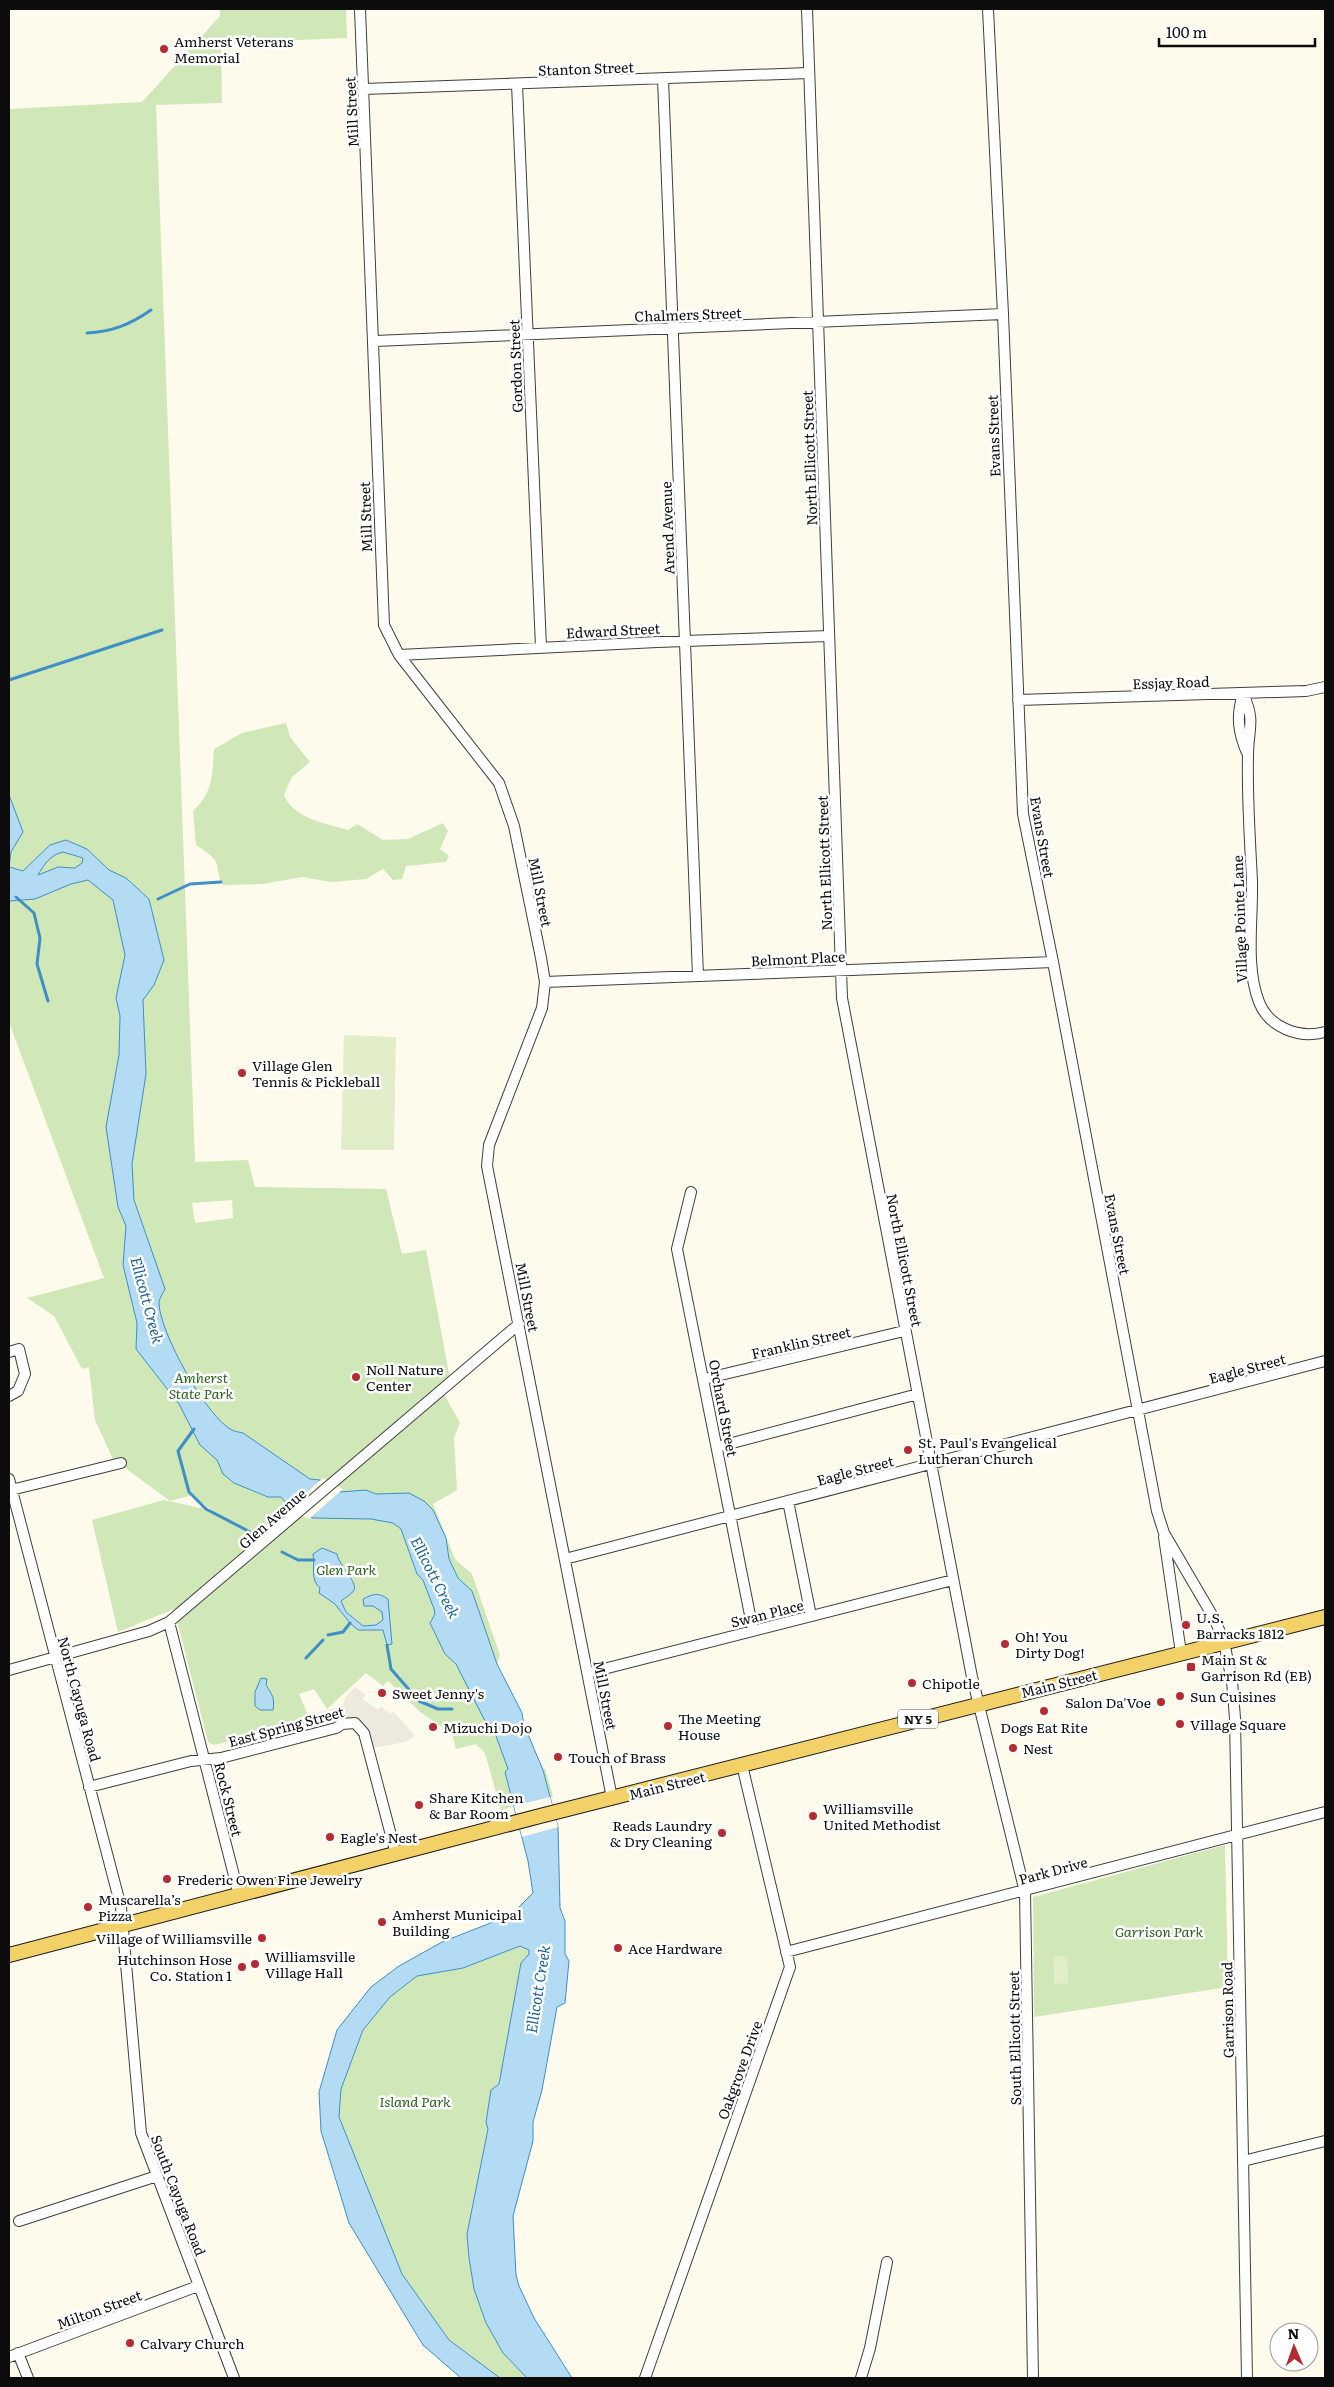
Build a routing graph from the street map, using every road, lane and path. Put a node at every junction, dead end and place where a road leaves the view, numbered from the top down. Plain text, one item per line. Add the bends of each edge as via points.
1 (360, 9) edge
2 (807, 9) edge
3 (988, 9) edge
4 (809, 73) junction
5 (663, 79) junction
6 (517, 84) junction
7 (364, 89) junction
8 (1003, 314) junction
9 (818, 323) junction
10 (673, 328) junction
11 (528, 334) junction
12 (375, 341) junction
13 (829, 636) junction
14 (685, 641) junction
15 (541, 647) junction
16 (399, 655) junction
17 (1325, 687) edge
18 (1243, 694) junction
19 (1018, 700) junction
20 (1053, 962) junction
21 (841, 969) junction
22 (698, 976) junction
23 (545, 982) junction
24 (1325, 1032) edge
25 (691, 1192) dead end
26 (519, 1324) junction
27 (904, 1331) junction
28 (9, 1352) edge
29 (1325, 1362) edge
30 (704, 1379) junction
31 (918, 1394) junction
32 (9, 1396) edge
33 (1138, 1410) junction
34 (717, 1446) junction
35 (121, 1463) dead end
36 (931, 1464) junction
37 (9, 1479) edge
38 (12, 1490) junction
39 (788, 1501) junction
40 (731, 1516) junction
41 (1164, 1534) junction
42 (565, 1559) junction
43 (953, 1580) junction
44 (811, 1616) junction
45 (1325, 1617) edge
46 (169, 1622) junction
47 (753, 1630) junction
48 (1224, 1642) junction
49 (1181, 1652) junction
50 (55, 1657) junction
51 (9, 1670) edge
52 (588, 1674) junction
53 (978, 1704) junction
54 (204, 1760) junction
55 (742, 1765) junction
56 (89, 1787) junction
57 (612, 1798) junction
58 (1325, 1812) edge
59 (1238, 1835) junction
60 (396, 1854) junction
61 (1025, 1892) junction
62 (239, 1895) junction
63 (124, 1925) junction
64 (786, 1952) junction
65 (9, 1955) edge
66 (1325, 2141) edge
67 (1243, 2161) junction
68 (157, 2176) junction
69 (19, 2222) dead end
70 (887, 2262) dead end
71 (198, 2286) junction
72 (14, 2355) edge
73 (28, 2378) edge
74 (234, 2378) edge
75 (645, 2378) edge
76 (861, 2378) edge
77 (1033, 2378) edge
78 (1247, 2378) edge

1 - 7 street, Mill Street
2 - 4 street, North Ellicott Street
3 - 8 street, Evans Street
4 - 5 street, Stanton Street
4 - 9 street, North Ellicott Street
5 - 6 street, Stanton Street
5 - 10 street, Arend Avenue
6 - 7 street, Stanton Street
6 - 11 street, Gordon Street
7 - 12 street, Mill Street
8 - 9 street, Chalmers Street
8 - 19 street, Evans Street
9 - 10 street, Chalmers Street
9 - 13 street, North Ellicott Street
10 - 11 street, Chalmers Street
10 - 14 street, Arend Avenue
11 - 12 street, Chalmers Street
11 - 15 street, Gordon Street
12 - 16 street, Mill Street via 384,625
13 - 14 street, Edward Street
13 - 21 street, North Ellicott Street
14 - 15 street, Edward Street
14 - 22 street, Arend Avenue
15 - 16 street, Edward Street
16 - 23 street, Mill Street via 499,783 514,826
17 - 18 street, Essjay Road
18 - 19 street, Essjay Road
18 - 24 street, Village Pointe Lane via 1251,710 1252,734 1248,755 1252,958 1256,992 1263,1010 1279,1026 1304,1035
19 - 20 street, Evans Street via 1023,814
20 - 21 street, Belmont Place
20 - 33 street, Evans Street
21 - 22 street, Belmont Place
21 - 27 street, North Ellicott Street via 842,998
22 - 23 street, Belmont Place
23 - 26 street, Mill Street via 542,1008 489,1145 487,1166
25 - 30 street, Orchard Street via 677,1249
26 - 42 street, Mill Street
26 - 46 street, Glen Avenue
27 - 30 street, Franklin Street
27 - 31 street, North Ellicott Street
28 - 32 street via 18,1349 25,1374 18,1391
29 - 33 street, Eagle Street
30 - 34 street, Orchard Street
31 - 34 street
31 - 36 street, North Ellicott Street
33 - 36 street, Eagle Street
33 - 41 street, Evans Street
34 - 40 street, Orchard Street
35 - 38 street
36 - 39 street, Eagle Street
36 - 43 street, North Ellicott Street
37 - 38 street, North Cayuga Road
38 - 50 street, North Cayuga Road
39 - 40 street, Eagle Street
39 - 44 street
40 - 42 street, Eagle Street
40 - 47 street, Orchard Street
41 - 48 street, Evans Street
41 - 49 street
42 - 52 street, Mill Street
43 - 44 street, Swan Place
43 - 53 street, North Ellicott Street
44 - 47 street, Swan Place
45 - 48 main road, Main Street / NY 5
46 - 50 street, Glen Avenue via 149,1631
46 - 54 street, Rock Street
47 - 52 street, Swan Place
48 - 49 main road, Main Street / NY 5
48 - 59 street, Garrison Road via 1235,1713
49 - 53 main road, Main Street / NY 5
50 - 51 street, Glen Avenue
50 - 56 street, North Cayuga Road
52 - 57 street, Mill Street
53 - 55 main road, Main Street / NY 5
53 - 61 street, South Ellicott Street
54 - 56 street, East Spring Street
54 - 60 street, East Spring Street via 342,1724 358,1724 364,1733
54 - 62 street, Rock Street
55 - 57 main road, Main Street / NY 5
55 - 64 street, Oakgrove Drive
56 - 63 street, North Cayuga Road
57 - 60 main road, Main Street / NY 5
58 - 59 street, Park Drive
59 - 61 street, Park Drive
59 - 67 street, Garrison Road
60 - 62 main road, Main Street / NY 5
61 - 64 street, Park Drive
61 - 77 street, South Ellicott Street
62 - 63 main road, Main Street / NY 5
63 - 65 main road, Main Street / NY 5
63 - 68 street, South Cayuga Road via 141,2133
64 - 75 street, Oakgrove Drive via 790,1967
66 - 67 street
67 - 78 street, Garrison Road
68 - 69 street
68 - 71 street, South Cayuga Road
70 - 76 street
71 - 72 street, Milton Street
71 - 74 street, South Cayuga Road
72 - 73 street

